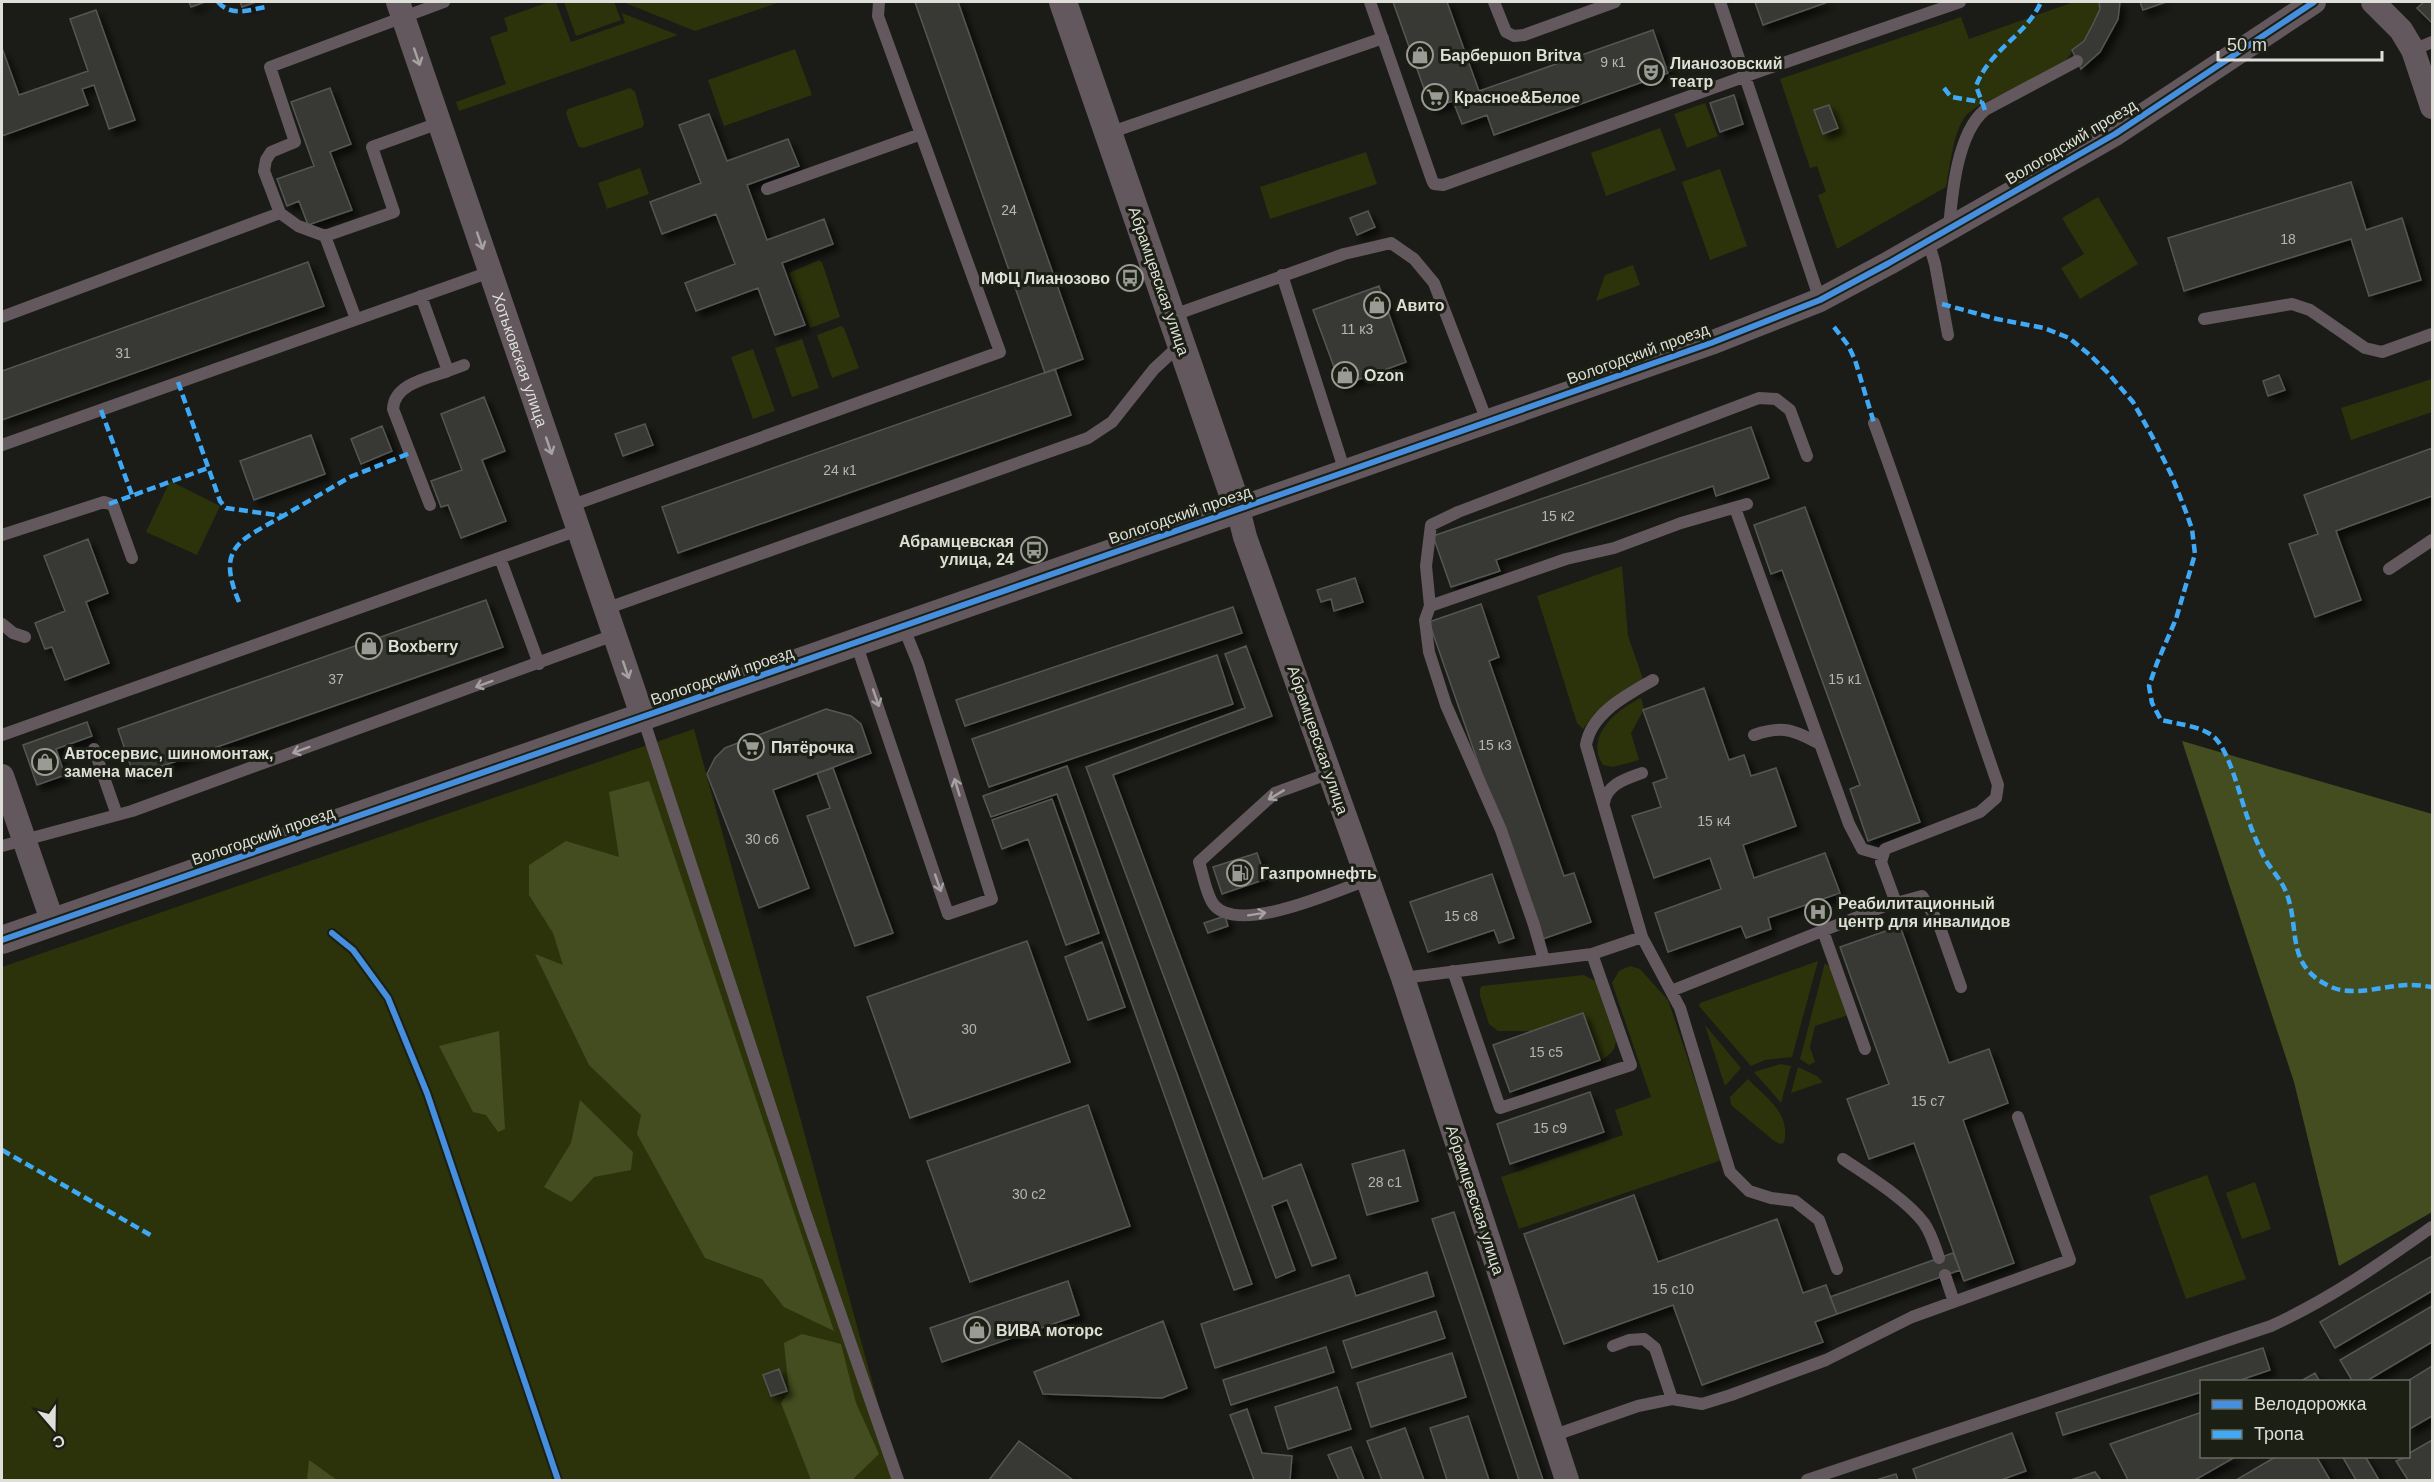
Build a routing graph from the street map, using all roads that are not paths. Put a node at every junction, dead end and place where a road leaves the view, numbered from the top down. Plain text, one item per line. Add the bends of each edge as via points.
1 (444, 2) edge
2 (879, 2) edge
3 (1063, 2) edge
4 (1370, 2) edge
5 (1494, 2) edge
6 (1615, 2) edge
7 (1720, 2) edge
8 (1960, 2) edge
9 (2314, 2) edge
10 (2373, 2) edge
11 (400, 9) edge
12 (1383, 38) junction
13 (2423, 46) edge
14 (2077, 61) dead end
15 (1746, 76) junction
16 (2433, 107) edge
17 (439, 123) junction
18 (1109, 133) junction
19 (921, 134) junction
20 (767, 189) dead end
21 (280, 213) junction
22 (1949, 228) junction
23 (325, 236) junction
24 (1928, 241) junction
25 (490, 272) junction
26 (1282, 275) junction
27 (421, 296) junction
28 (1820, 300) junction
29 (1171, 316) junction
30 (2, 317) edge
31 (356, 319) junction
32 (2204, 320) dead end
33 (1948, 334) dead end
34 (2433, 334) edge
35 (1180, 344) junction
36 (464, 365) dead end
37 (448, 370) junction
38 (1487, 421) junction
39 (1874, 423) dead end
40 (2, 445) edge
41 (1807, 456) dead end
42 (1345, 472) junction
43 (1747, 504) dead end
44 (430, 505) dead end
45 (570, 506) junction
46 (1238, 508) junction
47 (1735, 508) junction
48 (578, 530) junction
49 (2, 535) edge
50 (2433, 540) edge
51 (132, 558) dead end
52 (500, 558) junction
53 (2389, 569) dead end
54 (1430, 606) junction
55 (605, 609) junction
56 (2, 624) edge
57 (903, 626) junction
58 (614, 635) junction
59 (25, 638) dead end
60 (856, 643) junction
61 (539, 664) junction
62 (1653, 680) dead end
63 (642, 718) junction
64 (2, 735) edge
65 (1754, 735) dead end
66 (1820, 744) junction
67 (94, 749) dead end
68 (1330, 773) junction
69 (1642, 773) dead end
70 (2, 776) edge
71 (1595, 777) junction
72 (1617, 783) junction
73 (1604, 803) junction
74 (117, 814) junction
75 (13, 843) edge
76 (1883, 855) junction
77 (1367, 880) junction
78 (1896, 903) junction
79 (53, 923) junction
80 (1823, 931) junction
81 (1642, 937) junction
82 (2, 940) edge
83 (1592, 954) junction
84 (1544, 960) junction
85 (1453, 971) junction
86 (1402, 978) junction
87 (1961, 987) dead end
88 (1671, 991) junction
89 (1865, 1049) dead end
90 (2018, 1117) dead end
91 (1843, 1159) dead end
92 (2433, 1227) edge
93 (1939, 1258) dead end
94 (1837, 1269) dead end
95 (1945, 1275) dead end
96 (1954, 1302) junction
97 (1613, 1346) dead end
98 (1672, 1398) junction
99 (1552, 1436) junction
100 (898, 1480) edge
101 (1567, 1480) edge
102 (1807, 1480) edge

1 - 11 lane
2 - 19 lane via 878,16
3 - 18 street, Абрамцевская улица
4 - 12 lane
5 - 6 lane via 1506,32 1514,36
7 - 15 lane
8 - 15 lane
9 - 22 street, Вологодский проезд via 2115,134
10 - 13 street
11 -> 17 street, Хотьковская улица
11 - 21 lane via 270,67 295,142 272,152 266,160 264,171
12 - 15 lane via 1431,180 1438,185
12 - 18 lane
13 - 16 street
14 - 22 lane via 1977,117 1966,136 1952,195
15 - 28 lane
17 - 23 lane via 372,147 394,212
17 -> 25 street, Хотьковская улица
18 - 29 street, Абрамцевская улица
19 - 20 lane
19 - 45 lane via 1000,352
21 - 23 lane via 298,226
21 - 30 lane
22 - 24 street, Вологодский проезд
23 - 31 lane
24 - 28 street, Вологодский проезд
24 - 33 lane
25 - 27 lane
25 -> 45 street, Хотьковская улица
26 - 29 lane
26 - 38 lane via 1391,243 1414,259 1434,283
26 - 42 lane
27 - 31 lane
27 - 37 lane
28 - 38 street, Вологодский проезд via 1711,343
29 - 35 street, Абрамцевская улица
31 - 40 lane
32 - 34 lane via 2292,304 2310,310 2365,348 2382,352
35 - 46 street, Абрамцевская улица
35 - 55 lane via 1154,369 1112,422 1088,438
36 - 37 lane
37 - 44 lane via 398,392 394,400 393,409
38 - 42 street, Вологодский проезд
39 - 76 lane via 1998,784 1996,798 1980,812 1886,849
41 - 54 lane via 1790,410 1776,399 1759,398 1458,512 1431,525 1426,566
42 - 46 street, Вологодский проезд
43 - 47 lane
45 - 48 street, Хотьковская улица
46 - 57 street, Вологодский проезд
46 - 68 street, Абрамцевская улица
47 - 54 lane via 1614,548 1566,559
47 - 66 lane
48 - 52 lane
48 - 55 street, Хотьковская улица
49 - 51 lane via 104,502 113,505 117,512
50 - 53 lane
52 - 61 lane
52 - 64 lane
54 - 84 lane via 1425,620 1435,673 1502,830
55 - 58 street, Хотьковская улица
56 - 59 lane
57 - 60 street, Вологодский проезд
60 -> 57 lane via 948,914 992,898
58 - 61 lane
58 -> 63 street, Хотьковская улица
60 - 63 street, Вологодский проезд
61 -> 74 lane
62 - 71 lane via 1598,718 1587,734
63 - 79 street, Вологодский проезд
63 - 100 lane
65 - 66 lane via 1773,729 1800,733
66 - 76 lane via 1862,849
67 - 74 lane
68 - 77 street, Абрамцевская улица
68 -> 77 lane via 1275,793 1198,862 1209,894 1220,910 1241,916 1291,906
69 - 72 lane
70 - 75 street
71 - 72 lane
71 - 73 lane
72 - 73 lane
73 - 81 lane
74 - 75 lane
75 - 79 street
76 - 78 lane via 1881,862
77 - 86 street, Абрамцевская улица
78 - 80 lane
78 - 87 lane via 1922,896 1938,922
79 - 82 street, Вологодский проезд
80 - 88 lane
80 - 89 lane
81 - 83 lane
81 - 88 lane
83 - 84 lane
83 - 85 lane via 1630,1065 1500,1108
84 - 85 lane
85 - 86 lane
86 - 99 street, Абрамцевская улица
88 - 94 lane via 1680,1008 1730,1172 1749,1191 1795,1201 1819,1220
90 - 96 lane via 2070,1260
91 - 93 lane via 1879,1183 1923,1222
92 - 102 lane via 2354,1282 2271,1326
95 - 96 lane
96 - 98 lane via 1912,1317 1826,1360 1731,1395 1702,1404
97 - 98 lane via 1644,1339 1655,1348
98 - 99 lane
99 - 101 street, Абрамцевская улица

